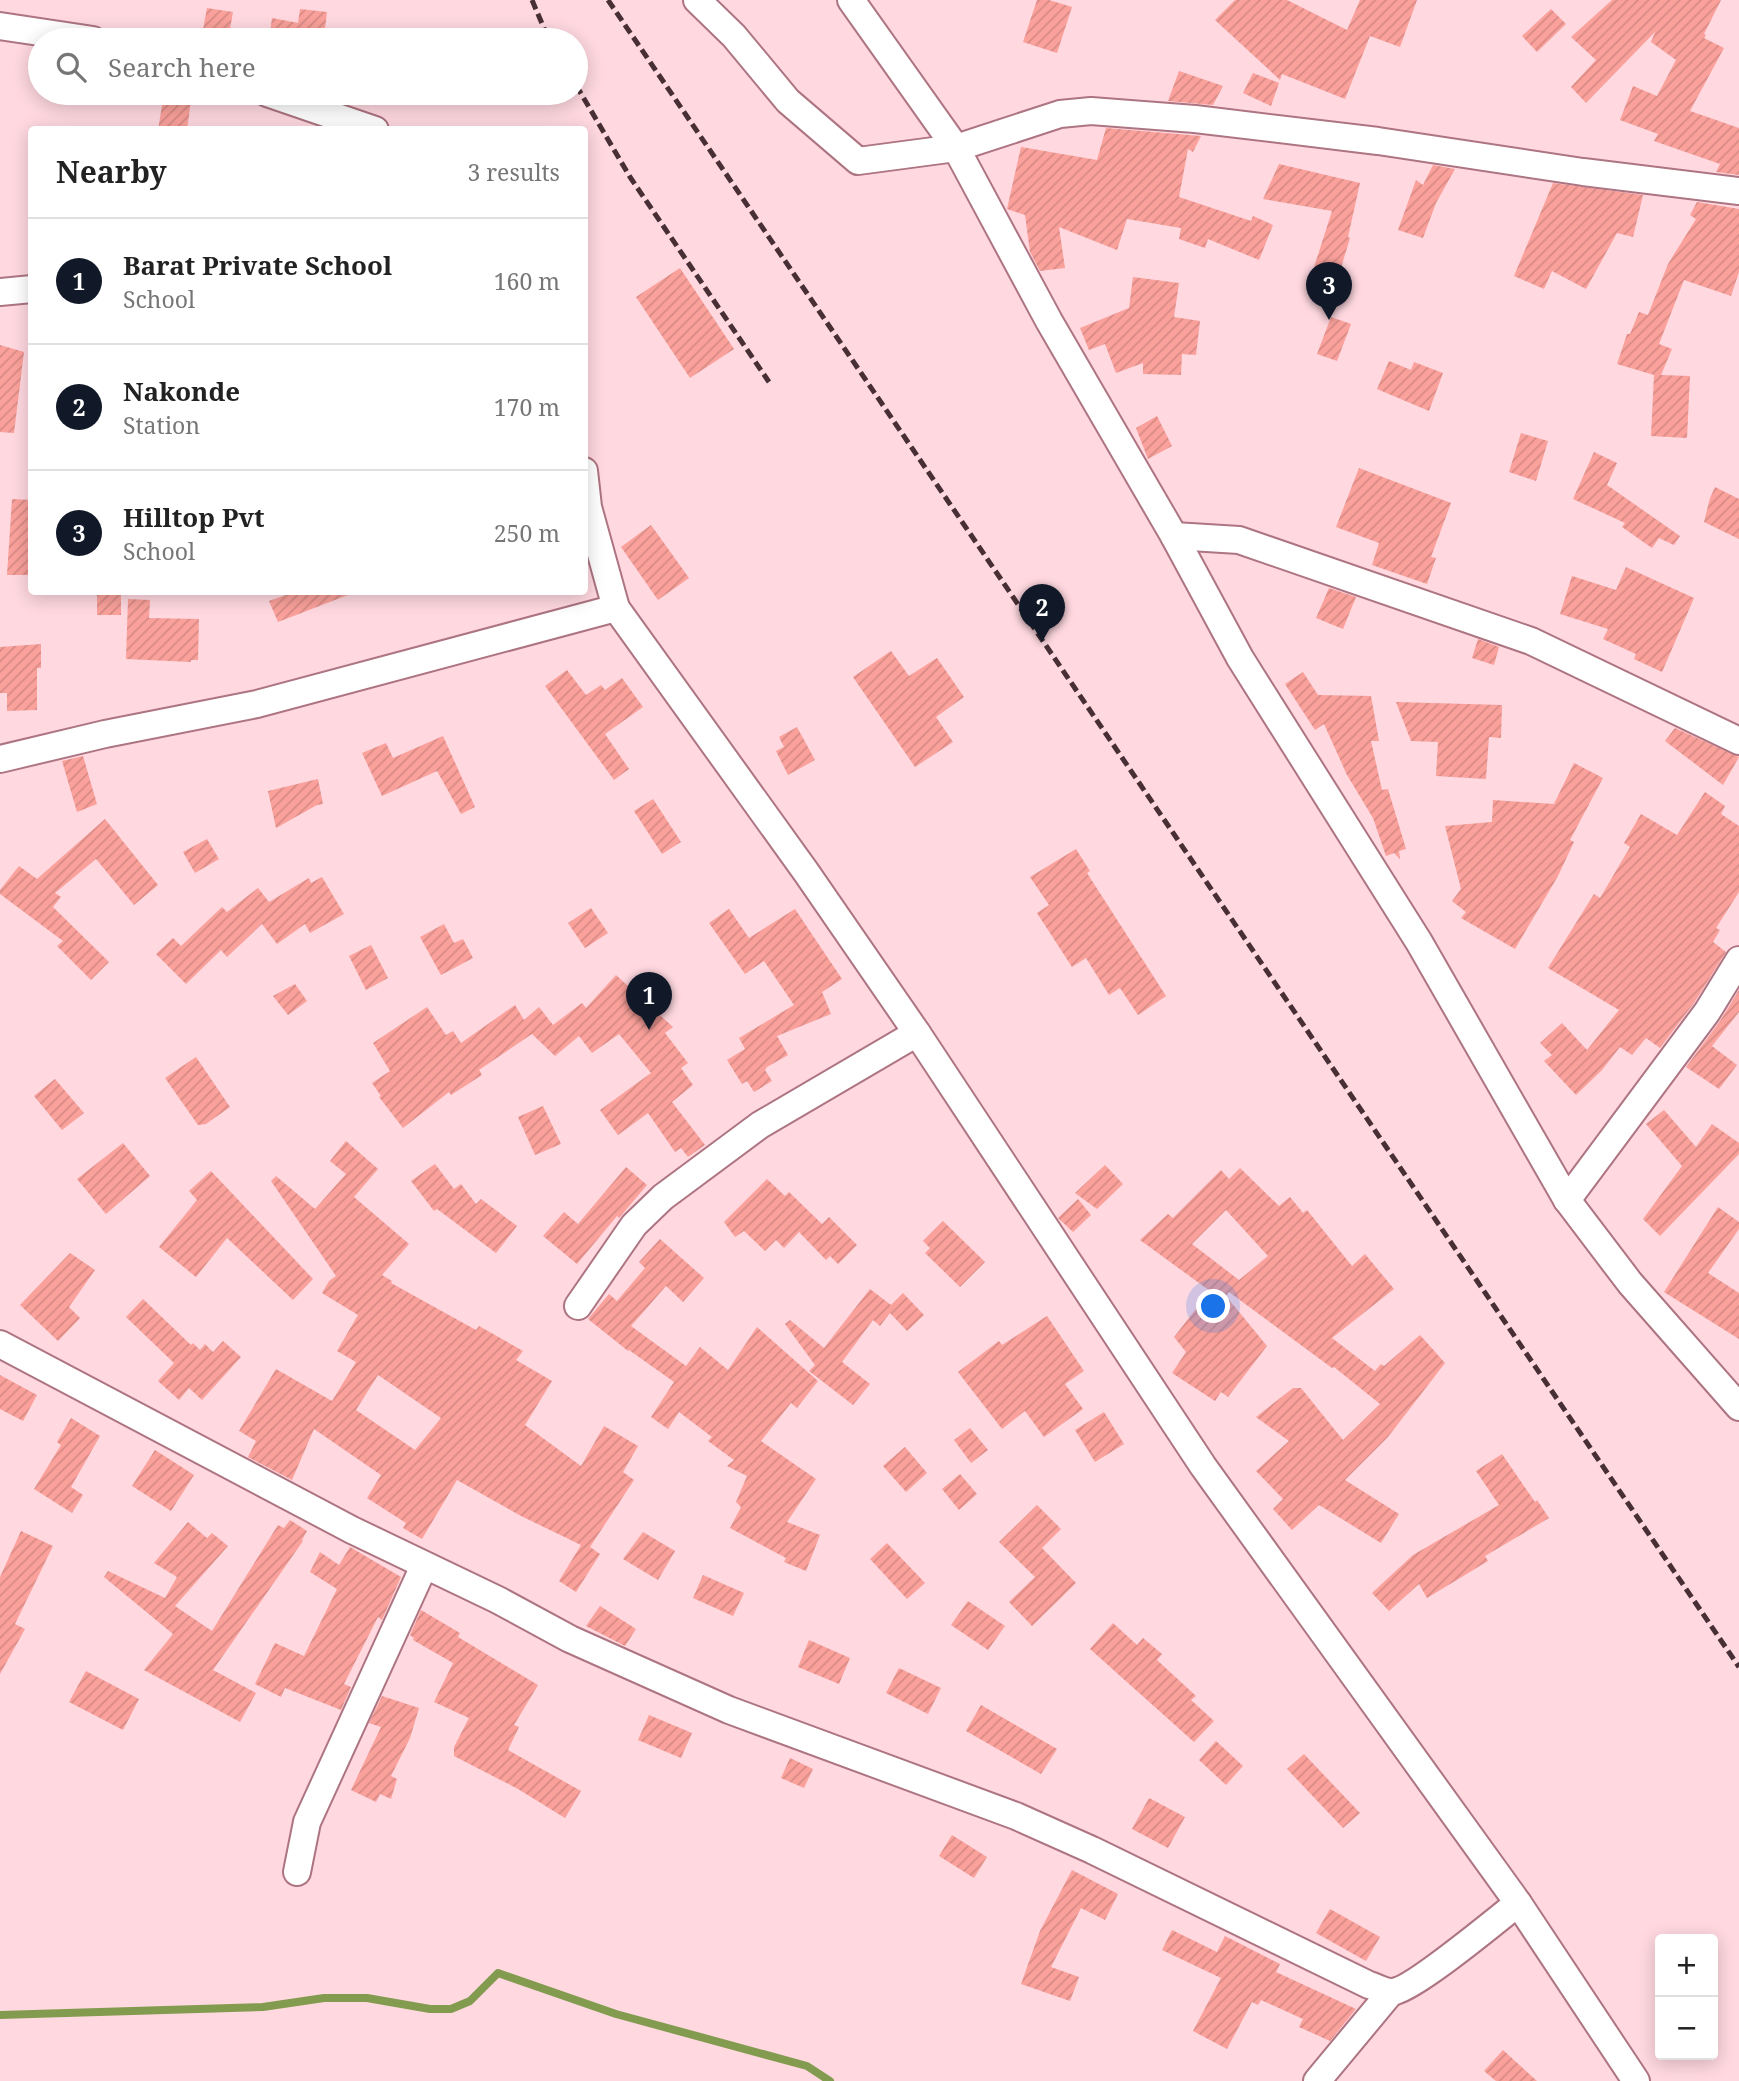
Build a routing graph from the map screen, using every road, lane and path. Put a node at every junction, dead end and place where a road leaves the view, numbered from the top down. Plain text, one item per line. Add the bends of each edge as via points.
1 (697, 0) edge
2 (851, 0) edge
3 (0, 26) edge
4 (28, 30) edge
5 (302, 105) edge
6 (363, 126) edge
7 (956, 148) junction
8 (1739, 191) edge
9 (28, 289) edge
10 (0, 292) edge
11 (588, 507) edge
12 (1174, 536) junction
13 (616, 608) junction
14 (1739, 741) edge
15 (0, 759) edge
16 (1739, 960) edge
17 (917, 1033) junction
18 (1567, 1200) junction
19 (578, 1306) dead end
20 (0, 1344) edge
21 (1739, 1407) edge
22 (424, 1566) junction
23 (297, 1872) dead end
24 (1518, 1903) junction
25 (1391, 1992) junction
26 (1317, 2081) edge
27 (1636, 2081) edge

1 - 7 street via 788,101 858,161
2 - 7 street
3 - 4 street
5 - 6 street
7 - 8 street via 1060,114 1091,110 1195,118
7 - 12 street via 1049,321
9 - 10 street
11 - 13 street
12 - 14 street via 1239,541 1531,641
12 - 18 street via 1240,658 1419,942
13 - 15 street via 257,704
13 - 17 street
16 - 18 street via 1707,1012
17 - 19 street via 760,1125 663,1197 634,1225
17 - 24 street via 1203,1466
18 - 21 street via 1630,1283
20 - 22 street
22 - 23 street via 307,1822
22 - 25 street via 570,1639 729,1710 1016,1816
24 - 25 street via 1404,1989
24 - 27 street
25 - 26 street

